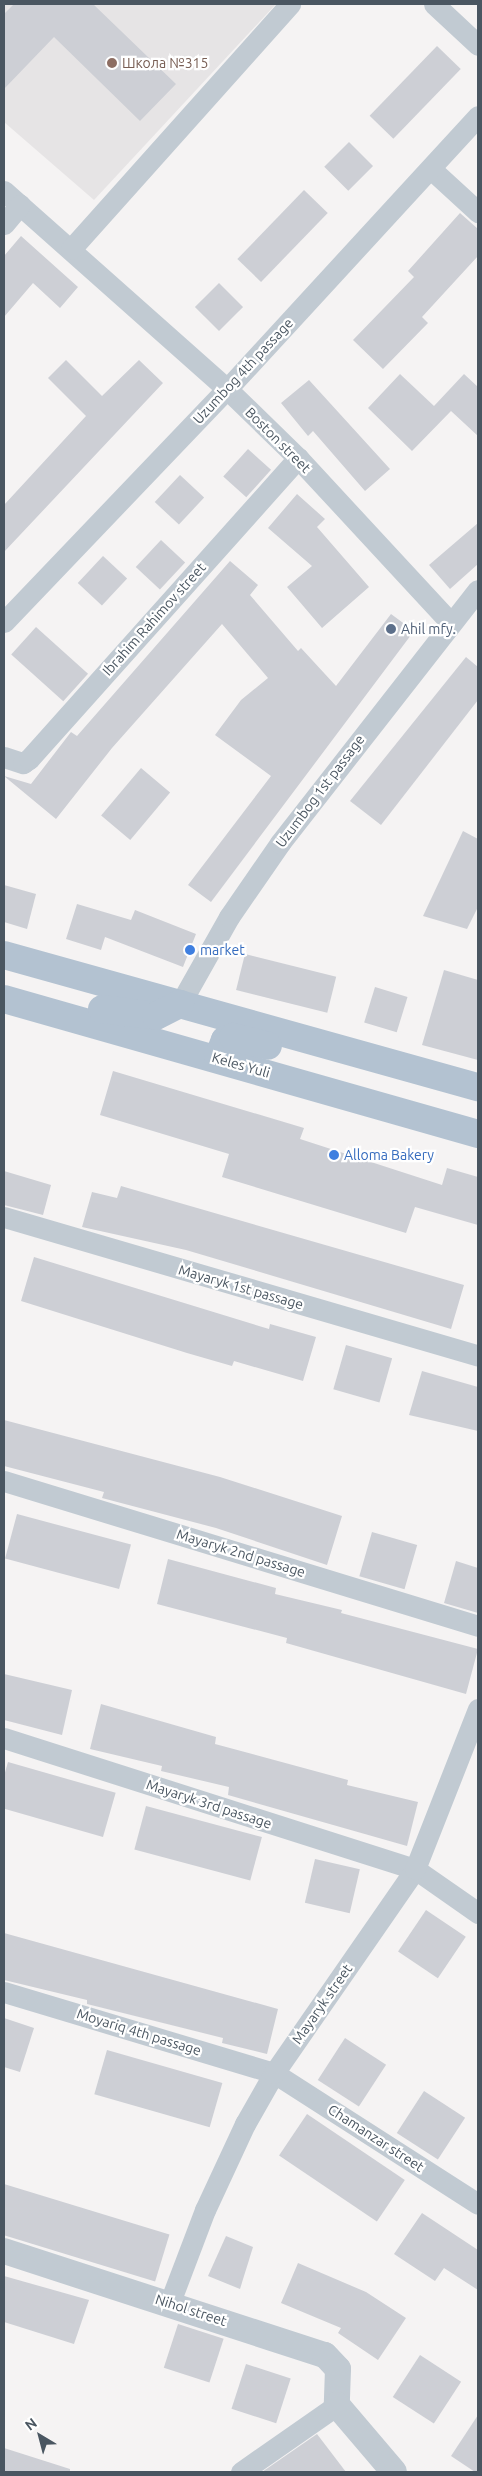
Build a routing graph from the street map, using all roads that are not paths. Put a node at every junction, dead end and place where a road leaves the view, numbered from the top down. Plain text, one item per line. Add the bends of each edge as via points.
1 (290, 4) edge
2 (434, 4) edge
3 (478, 45) edge
4 (478, 116) edge
5 (431, 170) junction
6 (4, 191) edge
7 (20, 205) junction
8 (478, 212) edge
9 (4, 224) edge
10 (70, 249) junction
11 (227, 389) junction
12 (298, 458) junction
13 (478, 590) edge
14 (4, 622) edge
15 (450, 622) junction
16 (4, 757) edge
17 (4, 955) edge
18 (4, 983) edge
19 (4, 999) edge
20 (180, 1004) junction
21 (218, 1058) junction
22 (436, 1076) junction
23 (478, 1088) edge
24 (350, 1096) junction
25 (478, 1114) edge
26 (478, 1134) edge
27 (4, 1217) edge
28 (478, 1356) edge
29 (4, 1480) edge
30 (478, 1626) edge
31 (478, 1709) edge
32 (4, 1738) edge
33 (415, 1869) junction
34 (478, 1913) edge
35 (4, 1992) edge
36 (274, 2073) junction
37 (478, 2204) edge
38 (4, 2251) edge
39 (170, 2302) junction
40 (337, 2405) junction
41 (242, 2472) edge
42 (394, 2472) edge

1 - 10 street
2 - 3 street
4 - 5 street, Uzumbog 4th passage
5 - 8 street
5 - 11 street, Uzumbog 4th passage
6 - 7 street, Boston street
7 - 9 street
7 - 10 street, Boston street
10 - 11 street, Boston street
11 - 12 street, Boston street
11 - 14 street, Uzumbog 4th passage
12 - 15 street, Boston street
12 - 16 street, Ibrahim Rahimov street via 29,759 23,763
13 - 15 street, Uzumbog 1st passage
15 - 20 street, Uzumbog 1st passage via 280,843 229,917
17 - 20 main road
18 - 20 main road via 127,1015 156,1016
19 - 21 main road, Keles Yuli
20 - 22 main road
21 - 22 main road via 225,1040 233,1037 352,1068
21 - 24 main road, Keles Yuli
22 - 23 main road
24 - 25 main road
24 - 26 main road, Keles Yuli
27 - 28 street, Mayaryk 1st passage
29 - 30 street, Mayaryk 2nd passage
31 - 33 street, Mayaryk street
32 - 33 street, Mayaryk 3rd passage
33 - 34 street, Mayaryk 3rd passage
33 - 36 street, Mayaryk street
35 - 36 street, Moyariq 4th passage
36 - 37 street, Chamanzar street
36 - 39 street, Mayaryk street via 205,2210
38 - 39 street, Nihol street
39 - 40 street, Nihol street via 325,2355 338,2369
40 - 41 street
40 - 42 street

